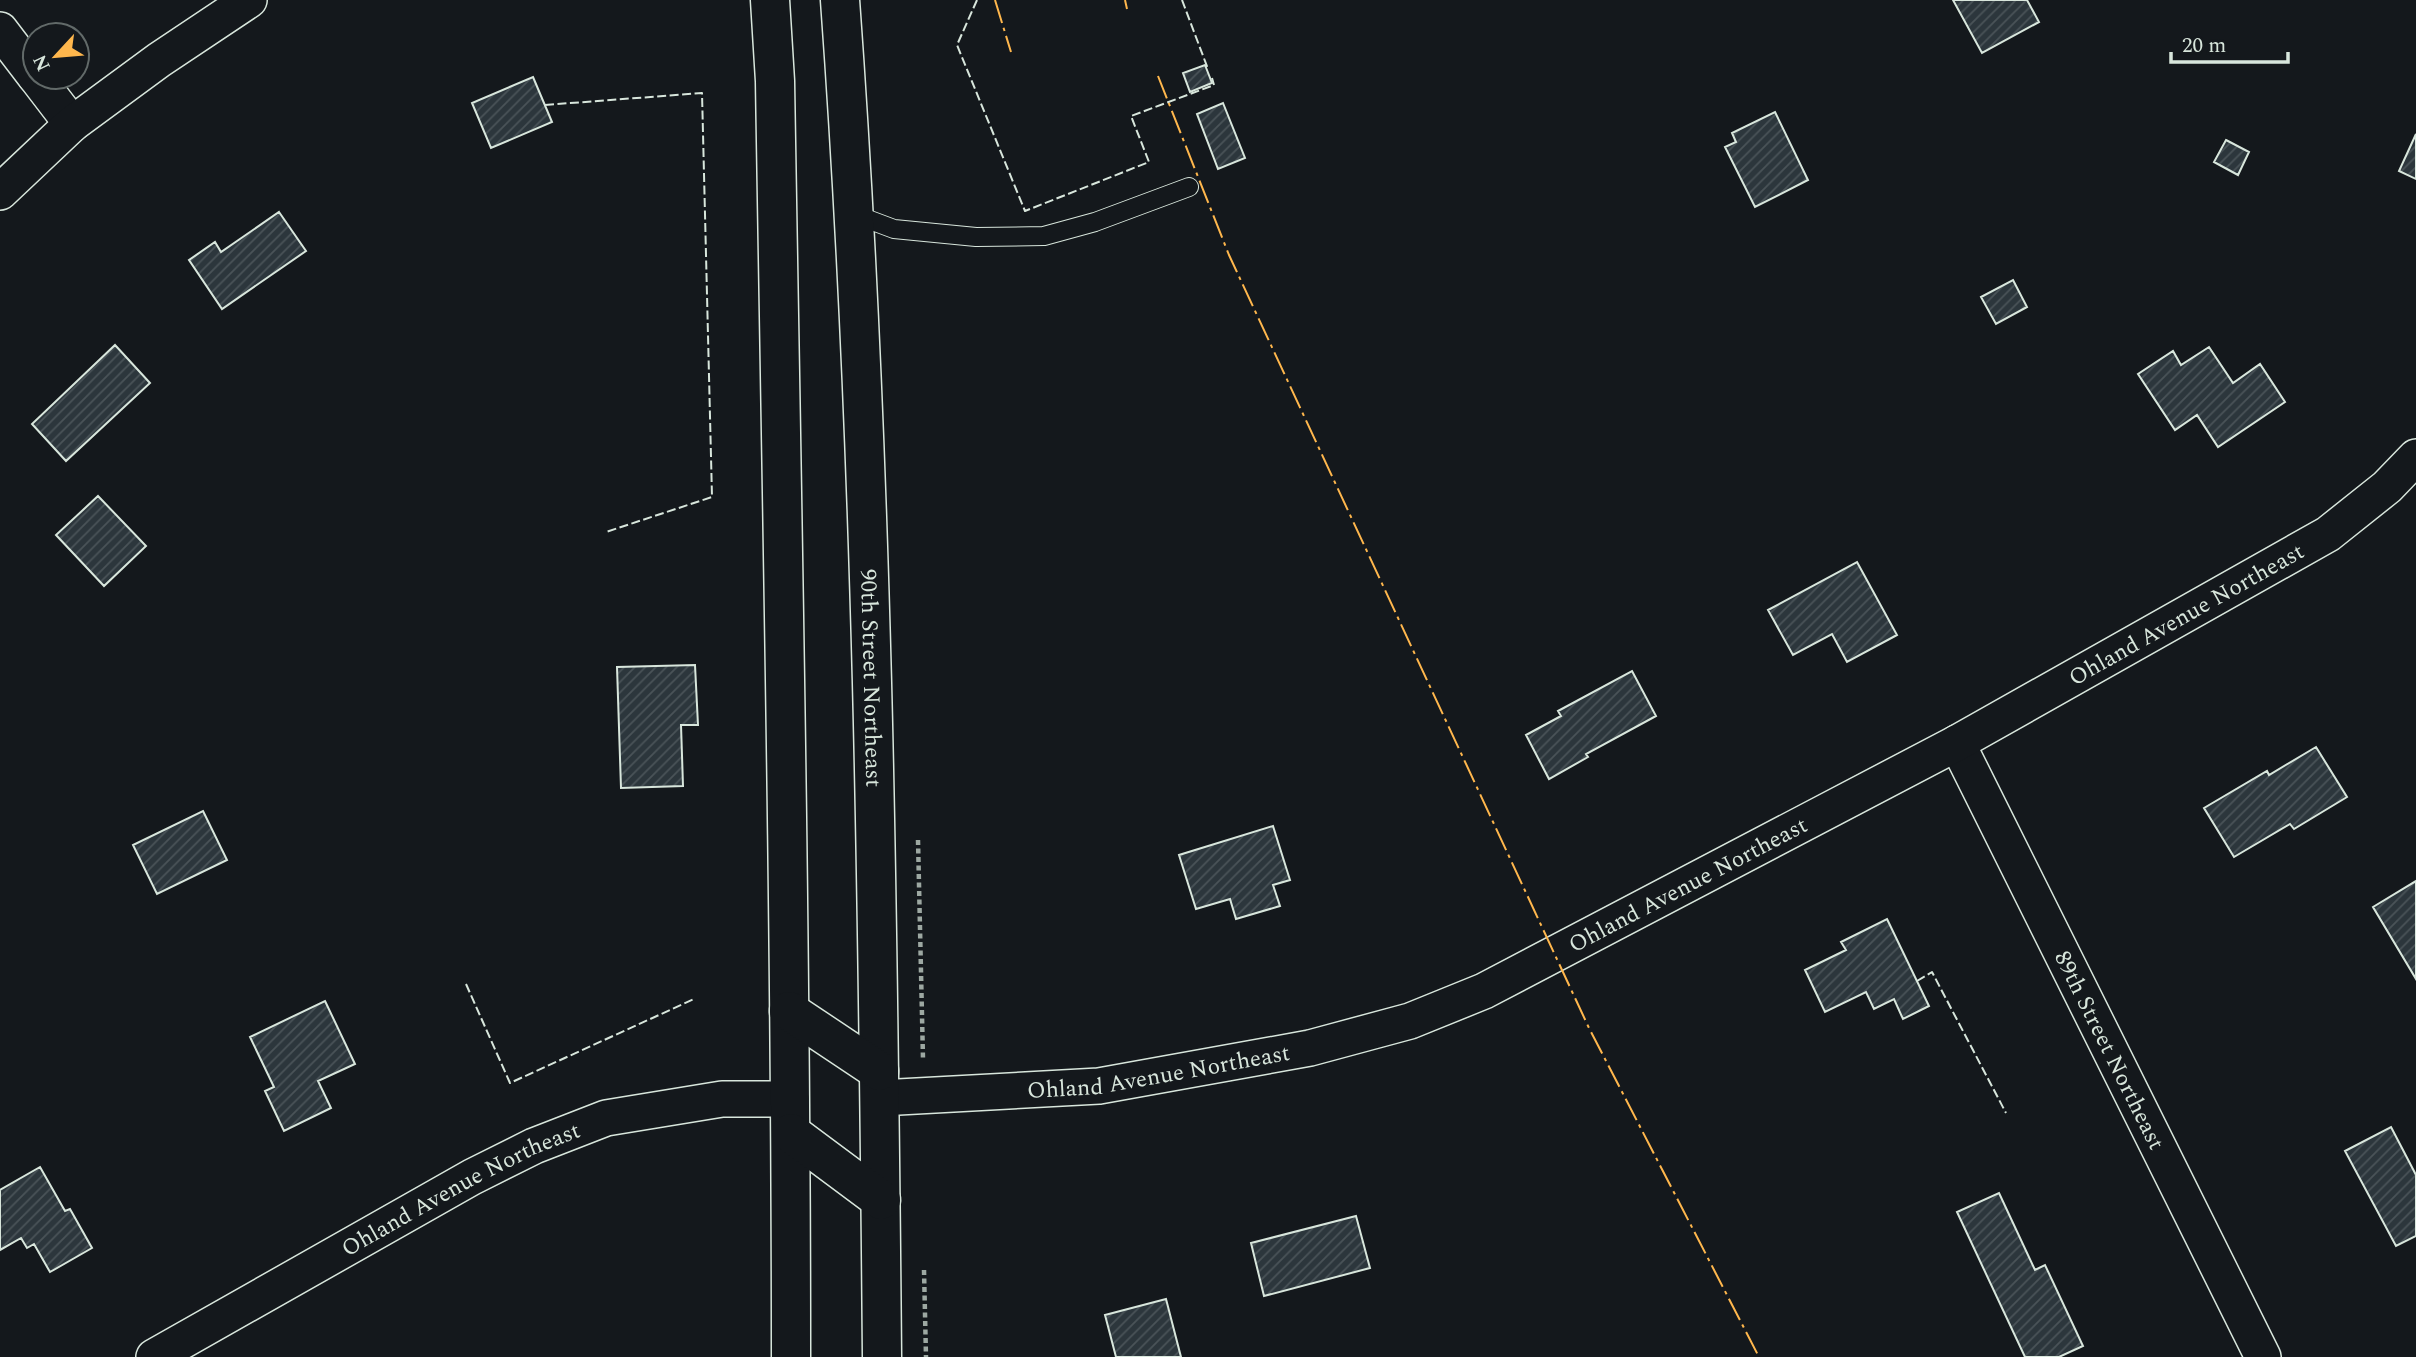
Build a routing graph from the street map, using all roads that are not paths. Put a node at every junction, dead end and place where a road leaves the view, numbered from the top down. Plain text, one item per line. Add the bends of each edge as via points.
1 (249, 0) edge
2 (770, 0) edge
3 (841, 0) edge
4 (0, 30) edge
5 (21, 58) edge
6 (47, 91) edge
7 (72, 124) junction
8 (1189, 187) dead end
9 (0, 192) edge
10 (855, 214) junction
11 (2416, 457) edge
12 (1957, 743) junction
13 (789, 1011) junction
14 (879, 1085) junction
15 (791, 1116) junction
16 (881, 1200) junction
17 (176, 1352) edge
18 (791, 1357) edge
19 (882, 1357) edge
20 (2263, 1357) edge

1 - 7 street
2 - 13 main road via 776,108
3 - 10 main road, 90th Street Northeast
4 - 5 street
6 - 7 street
7 - 9 street
8 - 10 lane via 1044,236 976,237 894,229
10 - 14 main road, 90th Street Northeast via 866,451
11 - 12 street, Ohland Avenue Northeast via 2328,534
12 - 14 street, Ohland Avenue Northeast via 1483,991 1410,1021 1310,1048 1100,1086
12 - 20 street, 89th Street Northeast
13 - 14 main road
13 - 15 main road
14 - 16 main road, 90th Street Northeast
15 - 16 main road
15 - 17 street, Ohland Avenue Northeast via 722,1099 606,1118 472,1177
15 - 18 main road
16 - 19 main road, 90th Street Northeast

